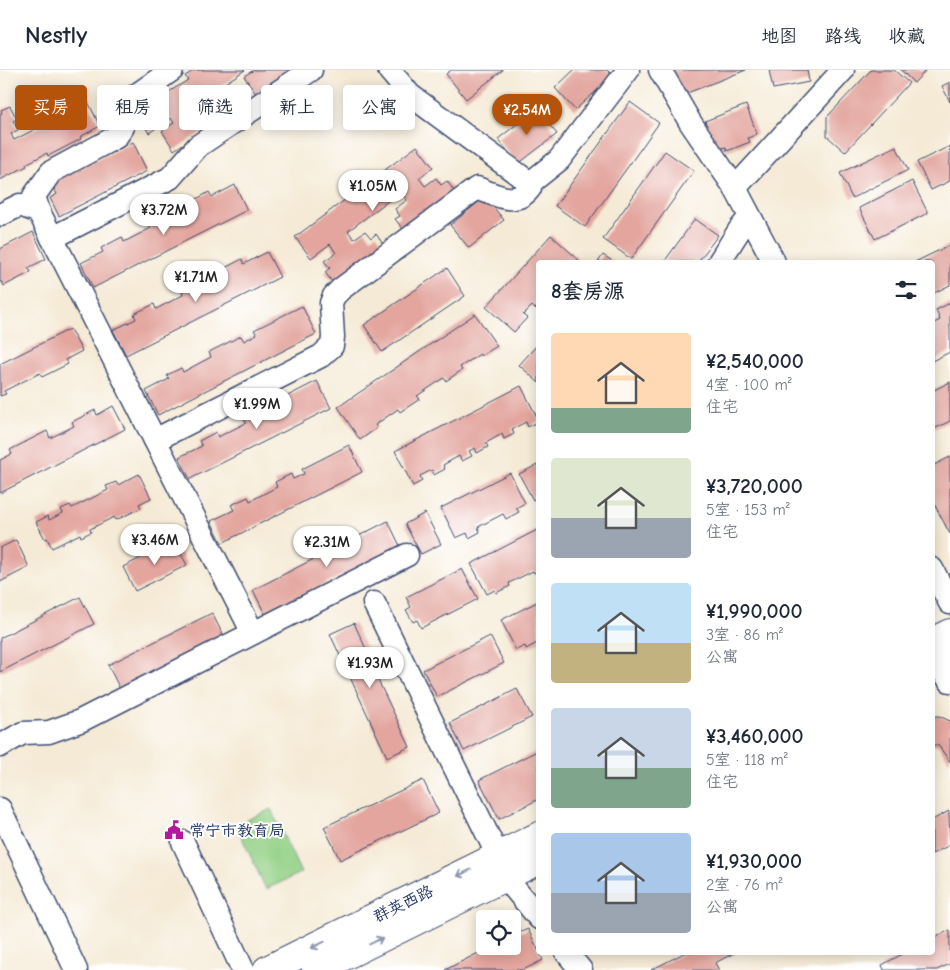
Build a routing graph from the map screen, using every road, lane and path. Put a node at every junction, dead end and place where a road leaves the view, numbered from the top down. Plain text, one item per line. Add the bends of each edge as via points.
1 (172, 70) edge
2 (311, 70) edge
3 (389, 70) edge
4 (407, 70) edge
5 (628, 70) edge
6 (660, 70) edge
7 (843, 70) edge
8 (422, 104) junction
9 (530, 183) junction
10 (735, 188) junction
11 (39, 212) junction
12 (0, 215) edge
13 (750, 217) junction
14 (52, 238) junction
15 (720, 260) edge
16 (773, 260) edge
17 (154, 440) junction
18 (407, 555) dead end
19 (935, 575) edge
20 (374, 603) dead end
21 (950, 603) edge
22 (253, 633) junction
23 (950, 633) edge
24 (941, 662) edge
25 (0, 746) edge
26 (0, 808) edge
27 (536, 838) edge
28 (183, 842) dead end
29 (536, 860) edge
30 (502, 866) junction
31 (536, 914) edge
32 (568, 955) edge
33 (76, 970) edge
34 (243, 970) edge
35 (267, 970) edge
36 (316, 970) edge
37 (580, 970) edge

1 - 11 street via 125,103 121,111 123,127 116,137 51,172 34,196
2 - 14 street via 198,146 170,178
3 - 8 street
4 - 8 street via 428,95
5 - 9 street via 559,160
6 - 10 street via 690,122
7 - 10 street
8 - 9 street
9 - 17 street via 526,194 513,199 477,188 334,296 331,303 334,337 332,346 321,356
10 - 13 street
11 - 12 street via 20,205
11 - 14 street
13 - 15 street
13 - 16 street
14 - 17 street
17 - 22 street
18 - 22 street
19 - 21 street
20 - 30 street
22 - 25 street via 80,721 49,732 23,733
23 - 24 main road
26 - 33 street
27 - 30 main road, 群英西路
28 - 34 street
29 - 30 main road, 群英西路
30 - 31 street
30 -> 35 main road, 群英西路
36 -> 30 main road, 群英西路
32 - 37 street

